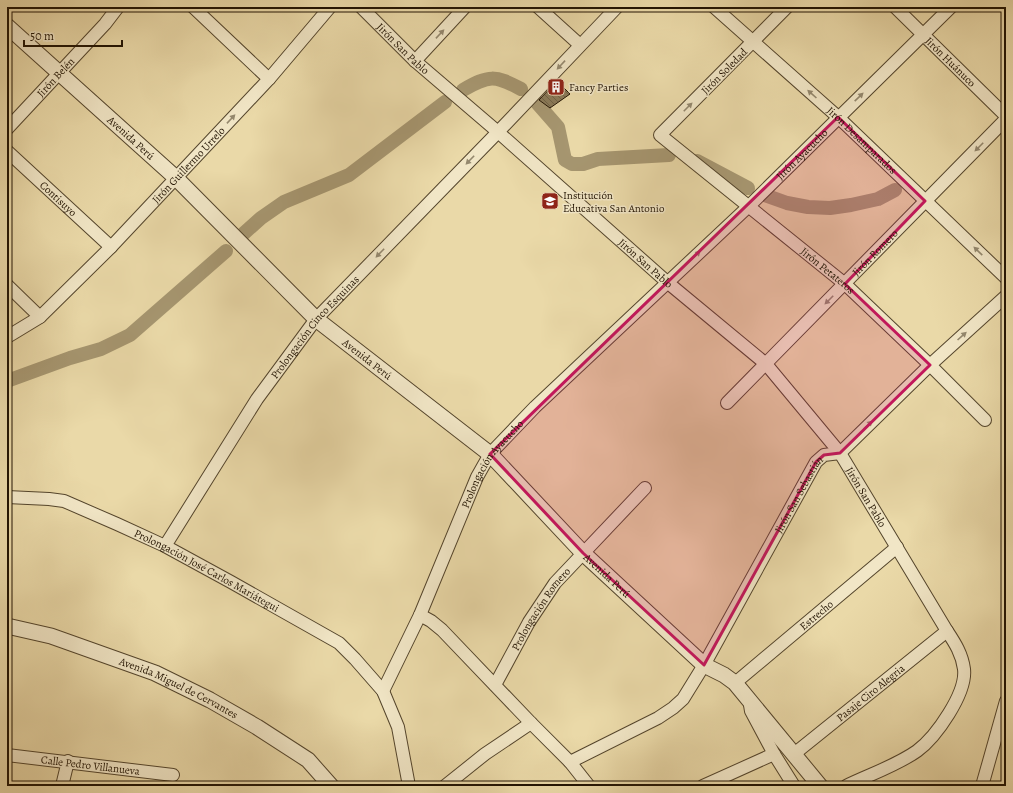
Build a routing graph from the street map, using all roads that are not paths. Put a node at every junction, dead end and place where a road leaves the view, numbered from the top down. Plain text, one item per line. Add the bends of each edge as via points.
1 (118, 7) edge
2 (193, 7) edge
3 (330, 7) edge
4 (361, 7) edge
5 (465, 7) edge
6 (538, 7) edge
7 (617, 7) edge
8 (714, 7) edge
9 (787, 7) edge
10 (895, 7) edge
11 (952, 7) edge
12 (7, 26) edge
13 (923, 36) junction
14 (753, 42) junction
15 (580, 45) junction
16 (415, 62) junction
17 (59, 73) junction
18 (269, 79) junction
19 (1006, 116) edge
20 (838, 117) junction
21 (1006, 119) edge
22 (7, 129) edge
23 (498, 132) junction
24 (660, 135) joint
25 (7, 151) edge
26 (176, 178) junction
27 (926, 201) junction
28 (749, 206) junction
29 (111, 246) junction
30 (1006, 278) edge
31 (667, 282) junction
32 (844, 284) junction
33 (7, 285) edge
34 (1006, 296) edge
35 (40, 317) junction
36 (316, 319) junction
37 (7, 337) edge
38 (766, 364) junction
39 (930, 365) junction
40 (727, 403) dead end
41 (984, 420) dead end
42 (840, 453) junction
43 (490, 454) junction
44 (645, 488) dead end
45 (7, 497) edge
46 (165, 546) junction
47 (897, 547) junction
48 (583, 553) junction
49 (420, 615) junction
50 (7, 626) edge
51 (946, 631) junction
52 (704, 665) junction
53 (735, 683) junction
54 (495, 685) junction
55 (383, 692) junction
56 (749, 699) junction
57 (1006, 701) edge
58 (531, 724) junction
59 (774, 754) junction
60 (794, 754) junction
61 (7, 755) edge
62 (68, 761) junction
63 (570, 762) junction
64 (173, 775) dead end
65 (62, 786) edge
66 (331, 786) edge
67 (409, 786) edge
68 (445, 786) edge
69 (589, 786) edge
70 (703, 786) edge
71 (794, 786) edge
72 (820, 786) edge
73 (846, 786) edge
74 (982, 786) edge

1 - 17 street, Jirón Belén
2 - 18 street
3 - 18 street, Jirón Guillermo Urrelo
4 - 16 street, Jirón San Pablo
16 -> 5 street
6 - 15 street
7 - 15 street, Prolongación Cinco Esquinas
8 - 14 street, Jirón Desamparados
9 - 14 street, Jirón Soledad
10 - 13 street, Jirón Huánuco
11 - 13 street, Jirón Ayacucho
12 - 17 street, Avenida Perú
13 - 19 street, Jirón Huánuco
20 -> 13 street, Jirón Ayacucho
20 -> 14 street, Jirón Desamparados
24 -> 14 street, Jirón Soledad
15 -> 23 street, Prolongación Cinco Esquinas
16 - 23 street, Jirón San Pablo
17 - 22 street, Jirón Belén
17 - 26 street, Avenida Perú
26 -> 18 street, Jirón Guillermo Urrelo
20 - 27 street, Jirón Desamparados
20 - 28 street, Jirón Ayacucho
21 -> 27 street, Jirón Romero
23 - 31 street, Jirón San Pablo
23 -> 36 street, Prolongación Cinco Esquinas
24 - 28 street, Jirón Petateros
25 - 29 street, Contisuyo
26 - 29 street, Jirón Guillermo Urrelo
26 - 36 street, Avenida Perú
30 -> 27 street, Jirón Desamparados
27 - 32 street, Jirón Romero
31 -> 28 street, Jirón Ayacucho
28 - 32 street, Jirón Petateros
29 - 35 street, Jirón Guillermo Urrelo
31 - 38 street, Jirón San Pablo
31 - 43 street, Prolongación Ayacucho via 535,407
32 -> 38 street, Jirón Romero
32 - 39 street, Jirón Petateros
33 - 35 street
39 -> 34 street, Jirón San Sebastián
35 - 37 street, Jirón Guillermo Urrelo
36 - 43 street, Avenida Perú
36 - 46 street, Prolongación Cinco Esquinas via 258,399
38 - 40 street, Jirón Romero
38 - 42 street, Jirón San Pablo
39 - 41 street, Jirón Petateros
42 -> 39 street, Jirón San Sebastián
42 - 47 street, Jirón San Pablo
42 - 52 street, Jirón San Sebastián via 824,455 816,462
43 - 48 street, Avenida Perú
43 - 49 street, Prolongación Ayacucho via 477,477
44 - 48 street, Prolongación Romero
45 - 46 street, Prolongación José Carlos Mariátegui via 64,501
46 - 55 street, Prolongación José Carlos Mariátegui via 339,643
47 - 51 street, Jirón San Pablo
47 - 53 street, Estrecho
48 - 52 street, Avenida Perú
48 - 54 street, Prolongación Romero via 551,590 529,622
49 - 54 street via 442,630
49 - 55 street, Prolongación Ayacucho
50 - 66 street, Avenida Miguel de Cervantes via 51,636 155,673 210,700 308,760
51 - 60 street, Pasaje Ciro Alegria
51 - 73 street, Jirón San Pablo via 956,644 964,671 952,709 917,751
52 - 53 street, Avenida Perú via 724,674
52 - 63 street, Jirón San Sebastián via 684,699 673,708
53 - 56 street, Avenida Perú
54 - 58 street
55 - 67 street, Prolongación José Carlos Mariátegui via 398,727
56 - 59 street via 751,711
56 - 60 street, Avenida Perú
57 - 74 street
58 - 63 street
58 - 68 street via 485,754
59 - 70 street
59 - 71 street
60 - 72 street, Avenida Perú
61 - 62 street, Calle Pedro Villanueva
62 - 64 street, Calle Pedro Villanueva
62 - 65 street
63 - 69 street

